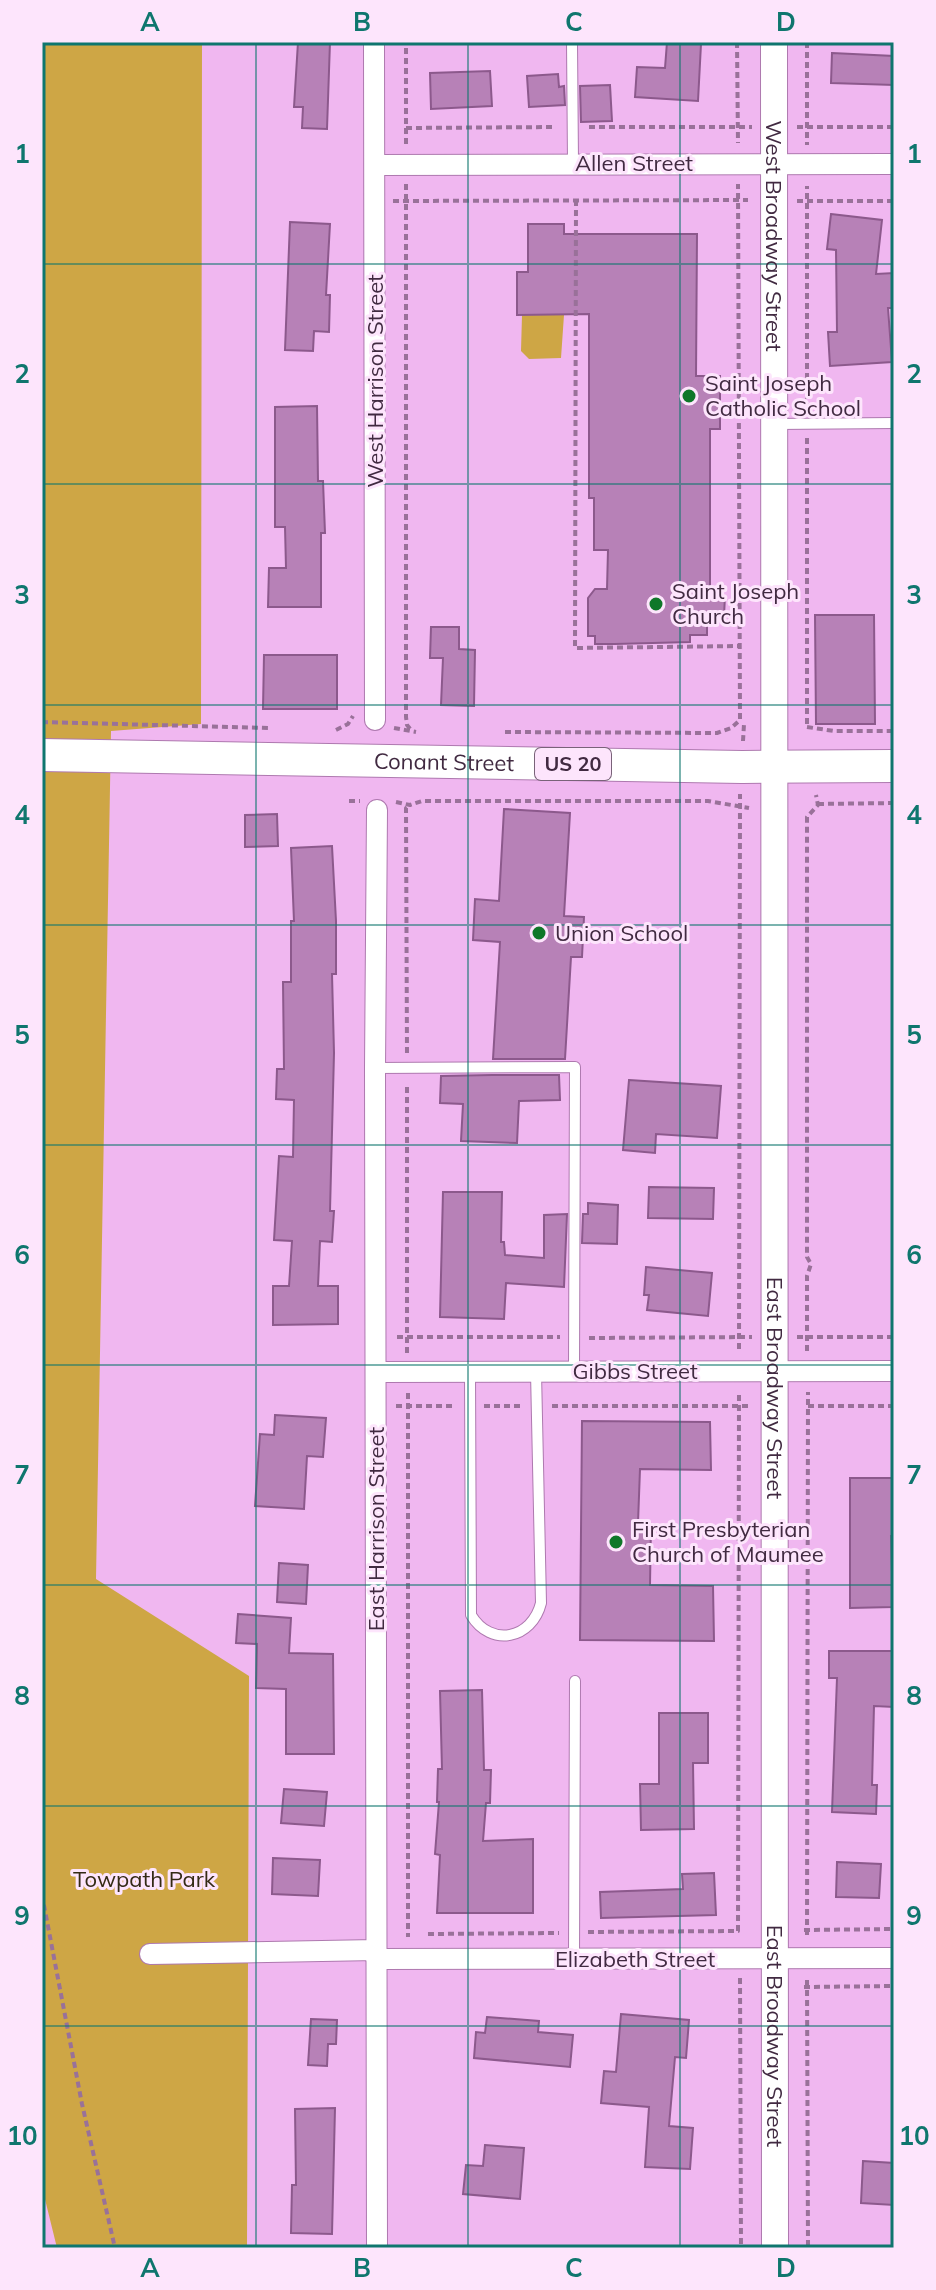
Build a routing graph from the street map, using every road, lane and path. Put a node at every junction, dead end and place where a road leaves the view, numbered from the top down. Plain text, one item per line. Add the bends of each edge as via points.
1 (374, 42) edge
2 (406, 42) edge
3 (572, 42) edge
4 (737, 42) edge
5 (774, 42) edge
6 (807, 42) edge
7 (572, 127) junction
8 (737, 127) junction
9 (774, 127) junction
10 (807, 127) junction
11 (894, 127) edge
12 (406, 128) junction
13 (573, 163) junction
14 (774, 163) junction
15 (807, 163) junction
16 (406, 164) junction
17 (894, 164) edge
18 (375, 165) junction
19 (576, 200) junction
20 (739, 200) junction
21 (774, 200) junction
22 (407, 201) junction
23 (807, 201) junction
24 (894, 201) edge
25 (894, 423) edge
26 (773, 424) junction
27 (807, 424) junction
28 (740, 646) junction
29 (375, 720) dead end
30 (42, 722) edge
31 (348, 724) dead end
32 (736, 724) junction
33 (773, 725) junction
34 (270, 728) dead end
35 (807, 728) junction
36 (331, 730) dead end
37 (894, 731) edge
38 (423, 732) dead end
39 (500, 732) dead end
40 (42, 755) edge
41 (894, 766) edge
42 (773, 767) junction
43 (808, 767) junction
44 (349, 801) dead end
45 (894, 803) edge
46 (377, 804) junction
47 (818, 804) junction
48 (739, 806) junction
49 (773, 812) junction
50 (807, 817) junction
51 (375, 1068) junction
52 (574, 1337) junction
53 (739, 1337) junction
54 (774, 1337) junction
55 (807, 1337) junction
56 (894, 1337) edge
57 (376, 1338) junction
58 (574, 1371) junction
59 (738, 1371) junction
60 (775, 1371) junction
61 (807, 1371) junction
62 (894, 1371) edge
63 (376, 1372) junction
64 (470, 1372) junction
65 (536, 1372) junction
66 (739, 1405) junction
67 (376, 1406) junction
68 (469, 1406) junction
69 (535, 1406) junction
70 (774, 1406) junction
71 (808, 1406) junction
72 (894, 1406) edge
73 (575, 1681) dead end
74 (42, 1895) edge
75 (894, 1929) edge
76 (807, 1930) junction
77 (738, 1931) junction
78 (575, 1933) junction
79 (423, 1935) dead end
80 (150, 1954) dead end
81 (376, 1954) junction
82 (807, 1958) junction
83 (894, 1958) edge
84 (574, 1959) junction
85 (738, 1959) junction
86 (775, 1959) junction
87 (894, 1986) edge
88 (775, 1987) junction
89 (807, 1987) junction
90 (741, 1988) junction
91 (115, 2248) edge
92 (377, 2248) edge
93 (741, 2248) edge
94 (775, 2248) edge
95 (808, 2248) edge

1 - 18 street, West Harrison Street
2 - 12 path
3 - 7 lane
4 - 8 path
5 - 9 street, West Broadway Street
6 - 10 path
7 - 8 path
7 - 12 path
7 - 13 lane
8 - 9 path
9 - 10 path
9 - 14 street, West Broadway Street
10 - 11 path
10 - 15 path
12 - 16 path
13 - 14 street, Allen Street
13 - 16 street, Allen Street
14 - 15 street, Allen Street
14 - 21 street, West Broadway Street
15 - 17 street, Allen Street
15 - 23 path
16 - 18 street, Allen Street
16 - 22 path
18 - 29 street, West Harrison Street
19 - 20 path
19 - 22 path
19 - 28 path via 575,648
20 - 21 path
20 - 28 path
21 - 23 path
21 - 26 street, West Broadway Street
22 - 38 path via 406,717 411,730
23 - 24 path
23 - 27 path
25 - 27 lane
26 - 27 lane
26 - 33 street, West Broadway Street
27 - 35 path
28 - 32 path
30 - 34 path
31 - 36 path
32 - 33 path
32 - 39 path via 717,733
33 - 35 path
33 - 42 street, West Broadway Street
35 - 37 path
40 - 42 main road, Conant Street / US 20
41 - 43 main road, Conant Street / US 20
42 - 43 main road, Conant Street / US 20
42 - 49 street, East Broadway Street
43 - 47 path
44 - 46 path
45 - 47 path
46 - 48 path via 708,801
46 - 51 street, East Harrison Street
47 - 50 path
48 - 49 path
48 - 53 path
49 - 50 path
49 - 54 street, East Broadway Street
50 - 55 path
51 - 52 lane via 575,1067
51 - 57 street, East Harrison Street
52 - 53 path
52 - 57 path
52 - 58 lane
53 - 54 path
53 - 59 path
54 - 55 path
54 - 60 street, East Broadway Street
55 - 56 path
55 - 61 path
57 - 63 street, East Harrison Street
58 - 59 street, Gibbs Street
58 - 65 street, Gibbs Street
59 - 60 street, Gibbs Street
59 - 66 path
60 - 61 street, Gibbs Street
60 - 70 street, East Broadway Street
61 - 62 street, Gibbs Street
61 - 71 path
63 - 64 street, Gibbs Street
63 - 67 street, East Harrison Street
64 - 65 street, Gibbs Street
64 - 68 lane
65 - 69 lane
66 - 69 path
66 - 70 path
66 - 77 path
67 - 68 path
67 - 81 street, East Harrison Street
68 - 69 path
68 - 69 lane via 471,1615 478,1627 506,1636 527,1630 541,1603
70 - 71 path
70 - 86 street, East Broadway Street
71 - 72 path
71 - 76 path
73 - 78 lane
74 - 91 path
75 - 76 path
76 - 82 path
77 - 78 path
77 - 85 path
78 - 79 path
78 - 84 lane
80 - 81 street, Elizabeth Street
81 - 84 street, Elizabeth Street
81 - 92 street, East Harrison Street
82 - 83 street, Elizabeth Street
82 - 86 street, Elizabeth Street
82 - 89 path
84 - 85 street, Elizabeth Street
85 - 86 street, Elizabeth Street
85 - 90 path
86 - 88 street, East Broadway Street
87 - 89 path
88 - 89 path
88 - 90 path
88 - 94 street, East Broadway Street
89 - 95 path
90 - 93 path

